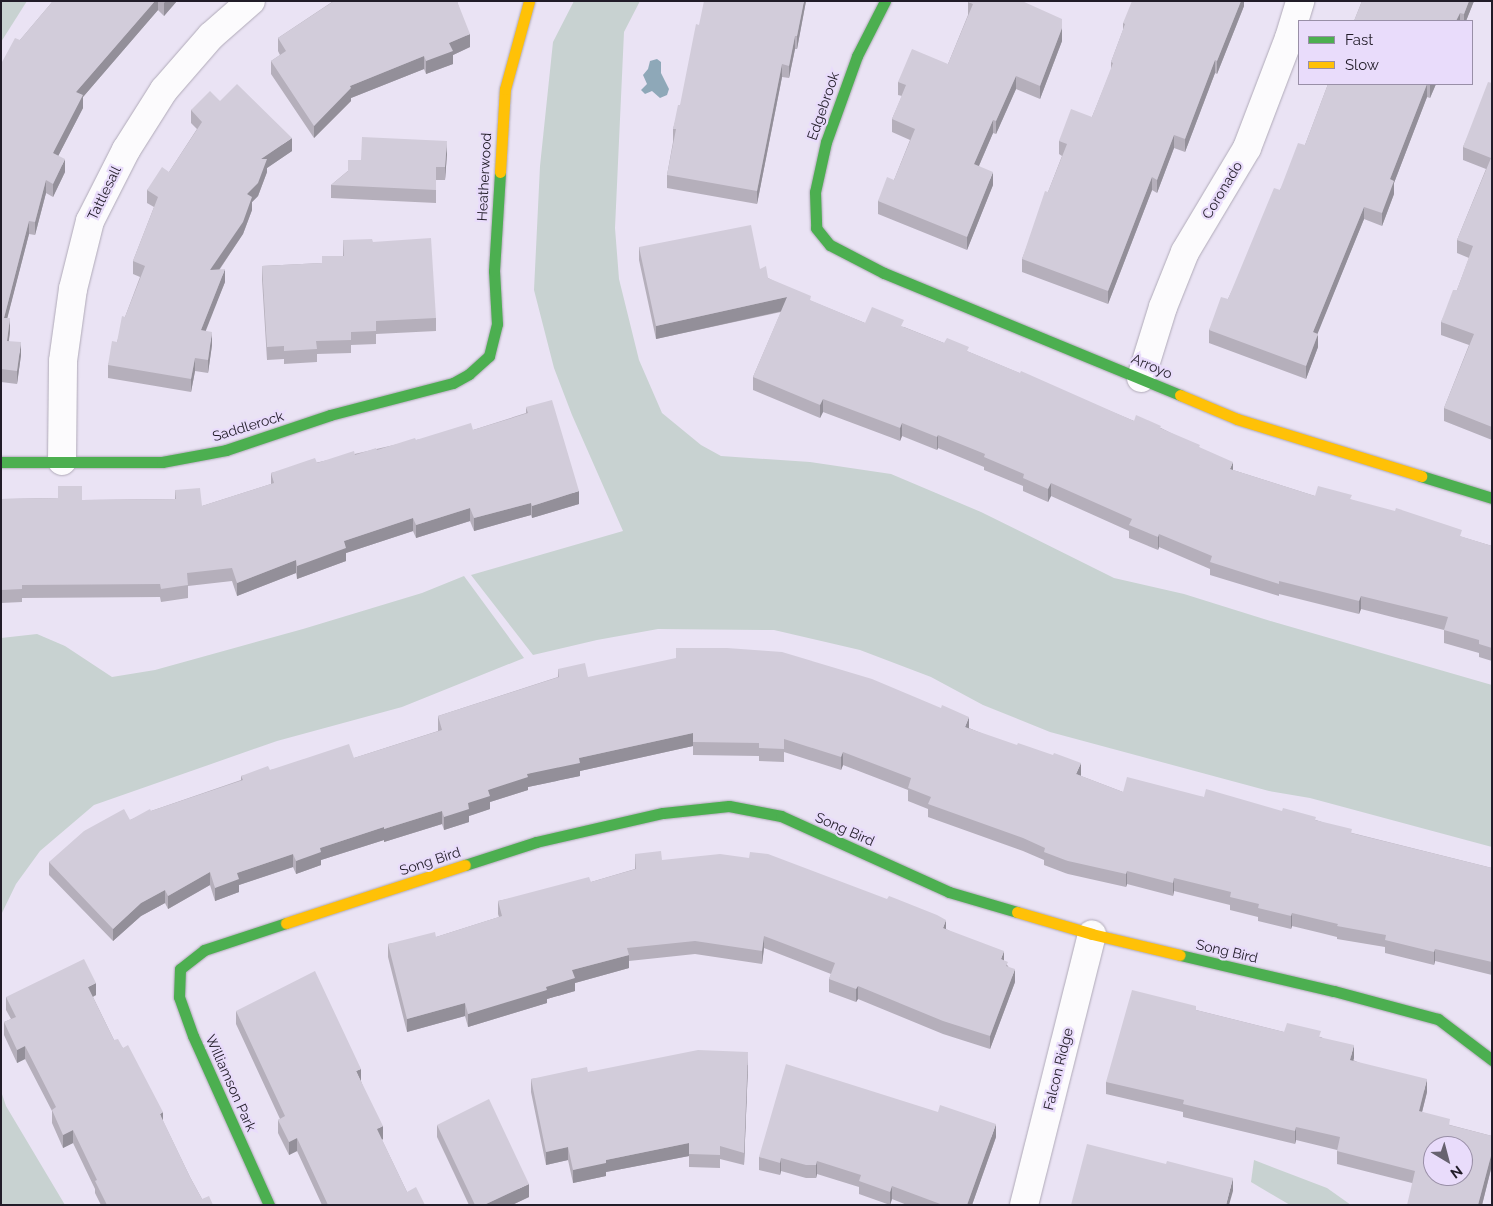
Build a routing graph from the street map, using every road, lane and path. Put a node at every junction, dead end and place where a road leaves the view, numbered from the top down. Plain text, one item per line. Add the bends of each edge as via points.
1 (251, 1) edge
2 (529, 1) edge
3 (885, 1) edge
4 (1300, 1) edge
5 (816, 228) joint
6 (489, 356) joint
7 (1141, 378) junction
8 (62, 461) junction
9 (1, 462) edge
10 (1492, 498) edge
11 (1092, 934) junction
12 (180, 969) joint
13 (1492, 1060) edge
14 (269, 1205) edge
15 (1024, 1205) edge

1 - 8 street, Tattlesall via 211,36 164,90 126,150 90,221 73,290 63,361
2 - 6 street, Heatherwood via 505,89 494,271 497,324
3 - 5 street, Edgebrook via 857,56 826,142 815,192
4 - 7 street, Coronado via 1247,148 1185,252 1163,307
5 - 7 street, Arroyo via 830,245 884,273
6 - 8 street, Saddlerock via 453,383 330,415 226,450 162,462
7 - 10 street, Arroyo via 1237,419
8 - 9 street, Saddlerock
11 - 12 street, Song Bird via 949,892 780,816 729,806 663,813 536,842 204,950
11 - 13 street, Song Bird via 1438,1019
11 - 15 street, Falcon Ridge
12 - 14 street, Williamson Park via 179,997 193,1036

